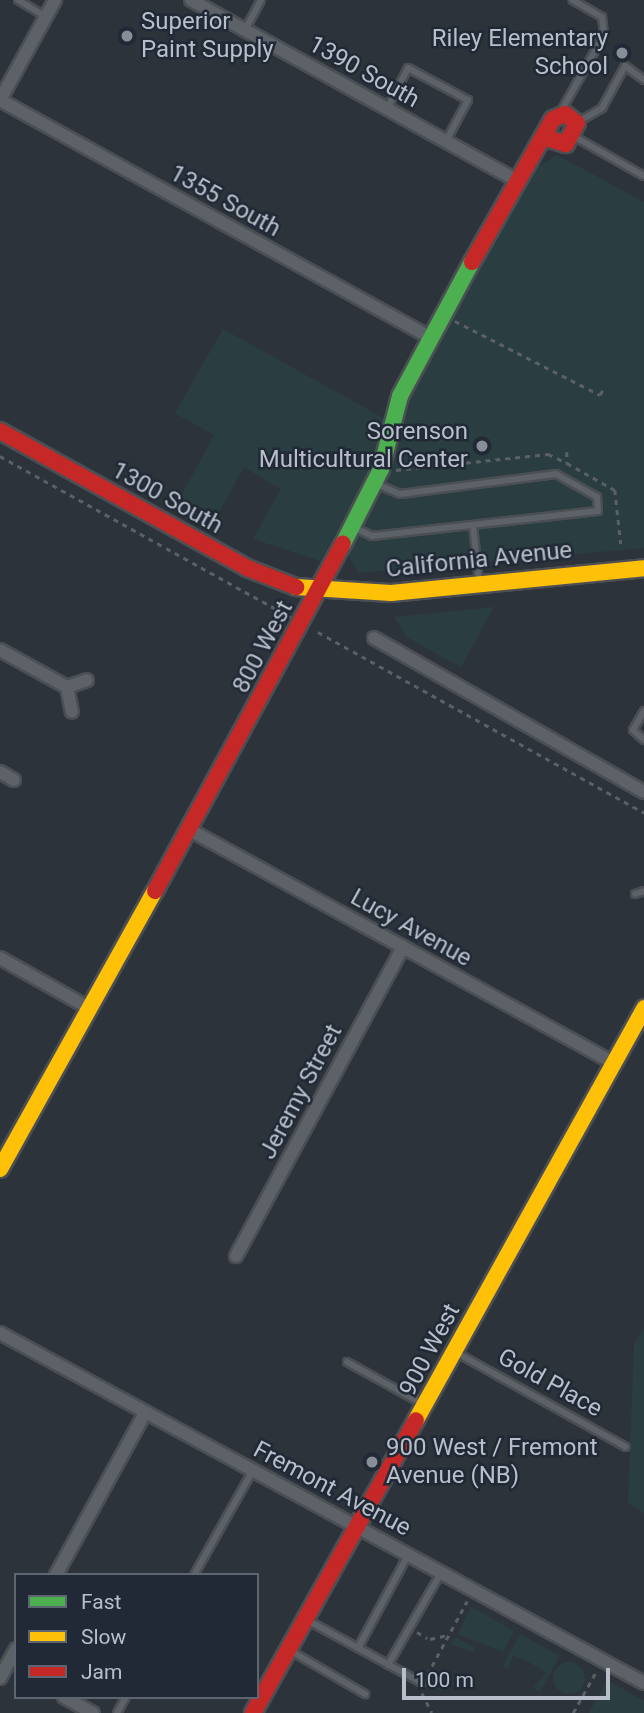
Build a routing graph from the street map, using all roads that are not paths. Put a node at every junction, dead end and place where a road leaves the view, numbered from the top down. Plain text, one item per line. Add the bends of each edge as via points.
1 (18, 0) edge
2 (55, 0) edge
3 (191, 0) edge
4 (261, 0) edge
5 (573, 0) edge
6 (208, 4) edge
7 (46, 16) junction
8 (245, 30) junction
9 (644, 79) edge
10 (0, 100) edge
11 (387, 109) junction
12 (559, 114) junction
13 (576, 130) junction
14 (543, 137) junction
15 (446, 141) junction
16 (644, 176) edge
17 (518, 181) junction
18 (429, 337) junction
19 (1, 435) edge
20 (374, 482) junction
21 (473, 525) junction
22 (350, 526) junction
23 (644, 568) edge
24 (479, 584) junction
25 (318, 592) junction
26 (374, 638) dead end
27 (0, 650) edge
28 (88, 680) dead end
29 (67, 687) junction
30 (644, 711) edge
31 (72, 712) dead end
32 (644, 740) edge
33 (0, 772) edge
34 (14, 779) dead end
35 (643, 788) edge
36 (188, 829) junction
37 (644, 891) edge
38 (635, 894) dead end
39 (403, 947) junction
40 (0, 958) edge
41 (644, 1007) edge
42 (89, 1008) junction
43 (612, 1063) junction
44 (0, 1169) edge
45 (236, 1256) dead end
46 (0, 1333) edge
47 (455, 1352) junction
48 (347, 1362) dead end
49 (426, 1406) junction
50 (145, 1413) junction
51 (626, 1447) dead end
52 (252, 1472) junction
53 (358, 1530) junction
54 (409, 1553) junction
55 (442, 1571) junction
56 (57, 1573) edge
57 (195, 1573) edge
58 (306, 1620) junction
59 (358, 1648) junction
60 (289, 1650) junction
61 (388, 1665) junction
62 (8, 1666) edge
63 (0, 1678) edge
64 (422, 1683) road end
65 (644, 1683) edge
66 (365, 1694) dead end
67 (68, 1699) edge
68 (93, 1713) edge
69 (253, 1713) edge

1 - 7 lane
2 - 7 street
3 - 6 street, 1390 South
4 - 8 lane
5 - 12 lane via 602,17 604,35
6 - 8 street, 1390 South
7 - 10 street
8 - 11 street, 1390 South
9 - 13 lane via 625,66 601,108
10 - 18 street, 1355 South
11 - 15 street, 1390 South
11 - 15 lane via 408,68 468,100
12 - 13 main road
12 - 14 main road, 800 West
13 - 14 main road via 559,145
13 - 16 lane
14 - 17 main road, 800 West
15 - 17 street, 1390 South
17 - 18 main road, 800 West
18 - 20 main road, 800 West via 400,396
19 - 25 main road, 1300 South via 257,573
20 - 21 lane via 400,494 556,474 597,497 598,511
20 - 22 main road, 800 West
21 - 22 lane via 372,536
21 - 24 lane
22 - 25 main road, 800 West
23 - 24 main road, California Avenue
24 - 25 main road, California Avenue
25 - 36 main road, 800 West
26 - 35 street
27 - 29 street
28 - 29 street
29 - 31 street
30 - 32 lane via 633,730
33 - 34 street
36 - 39 street, Lucy Avenue
36 - 42 main road, 800 West
37 - 38 lane
39 - 43 street, Lucy Avenue
39 - 45 street, Jeremy Street
40 - 42 street
41 - 43 main road, 900 West
42 - 44 main road, 800 West
43 - 47 main road, 900 West
46 - 50 street, Fremont Avenue
47 - 49 main road, 900 West
47 - 51 lane, Gold Place
48 - 49 lane
49 - 53 main road, 900 West
50 - 52 street, Fremont Avenue
50 - 56 street
52 - 53 street, Fremont Avenue
52 - 57 lane
53 - 54 street, Fremont Avenue
53 - 58 main road, 900 West
54 - 55 street, Fremont Avenue
54 - 59 lane
55 - 61 lane
55 - 65 street, Fremont Avenue
58 - 59 lane
58 - 60 main road, 900 West
59 - 61 lane
60 - 66 lane
60 - 69 main road, 900 West
61 - 64 lane
62 - 63 street
67 - 68 street

